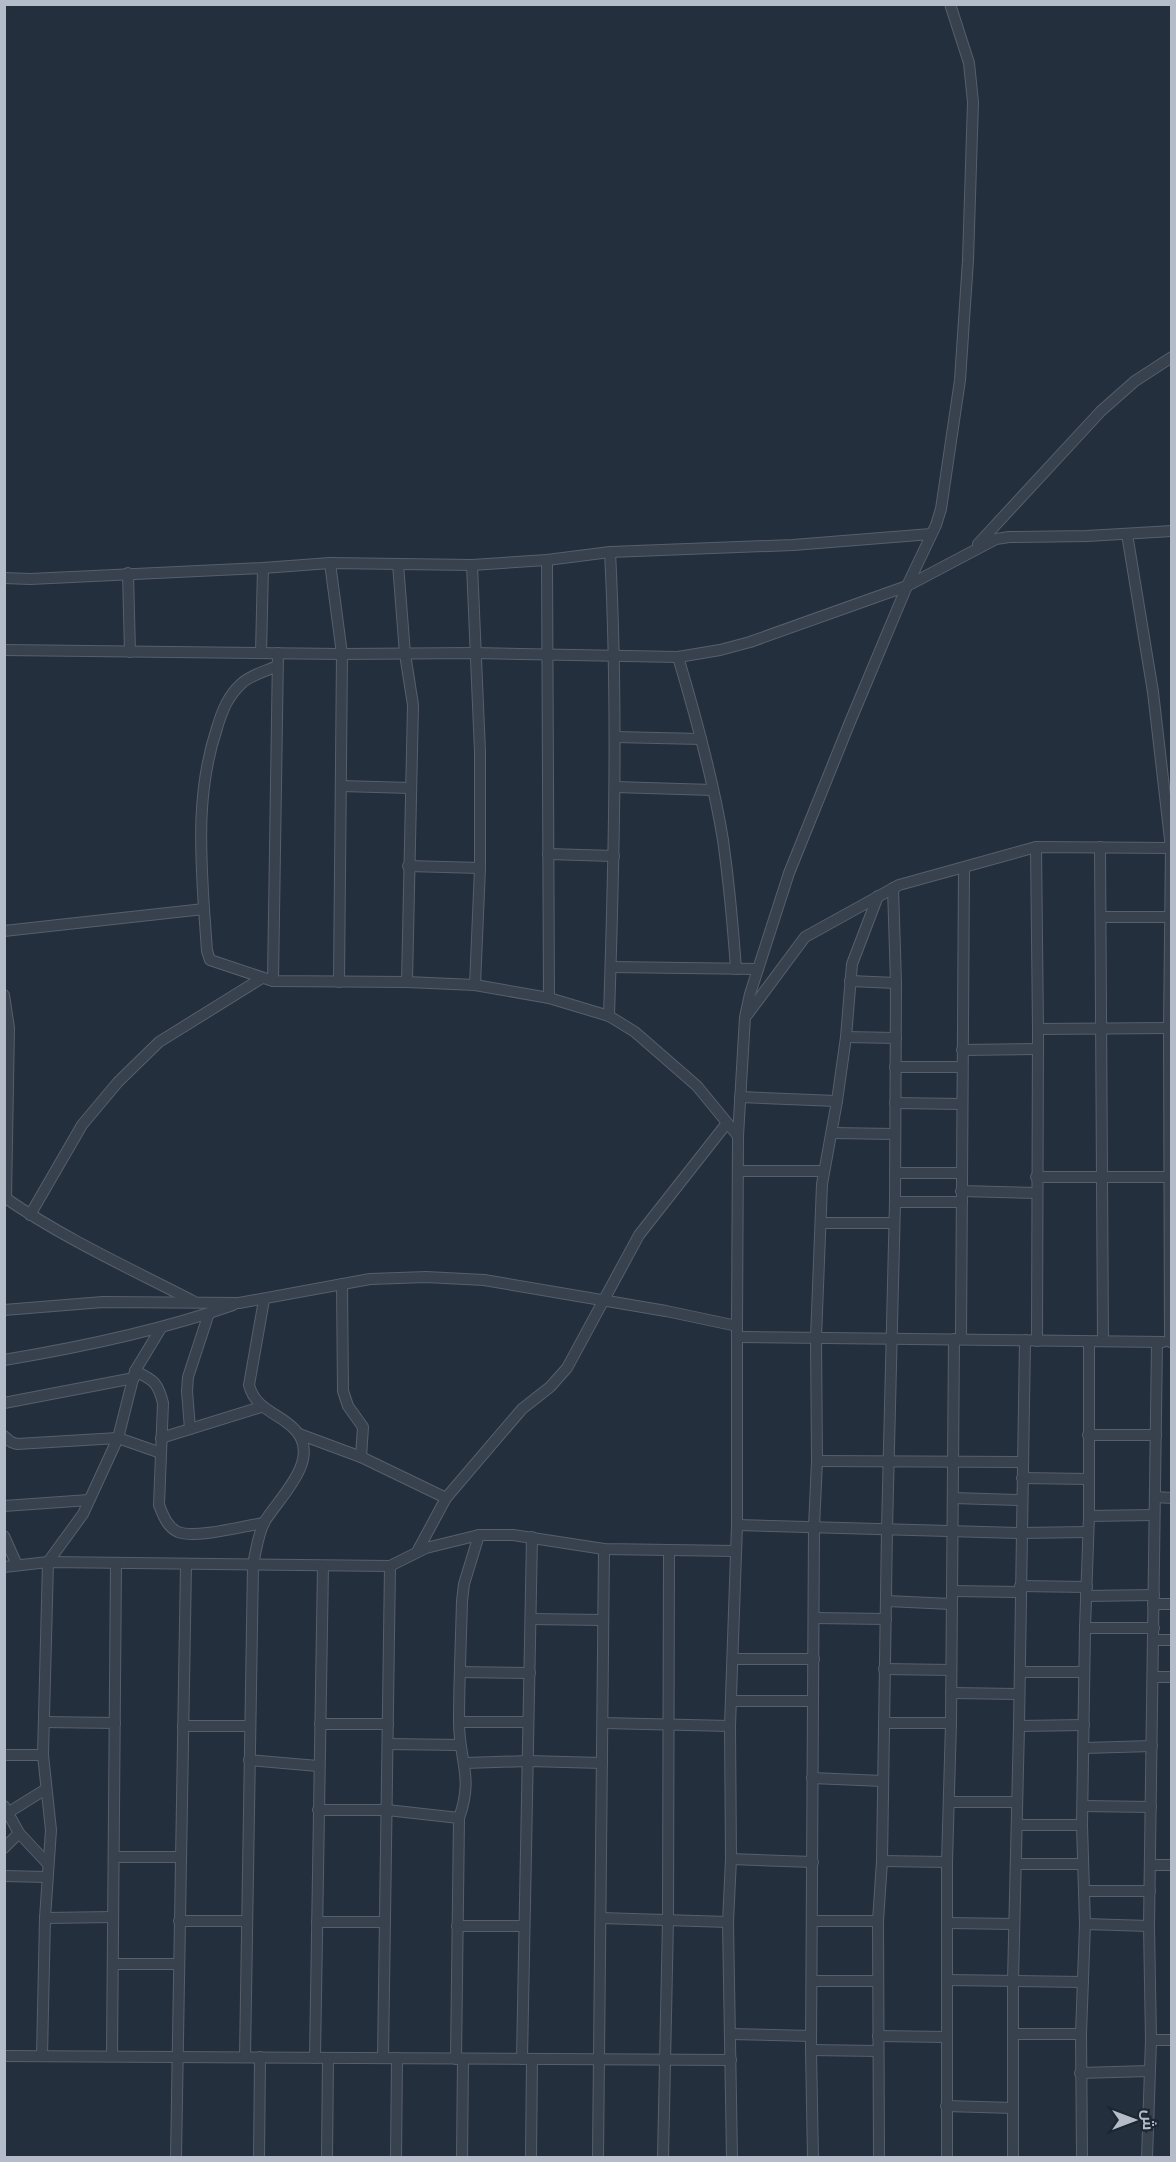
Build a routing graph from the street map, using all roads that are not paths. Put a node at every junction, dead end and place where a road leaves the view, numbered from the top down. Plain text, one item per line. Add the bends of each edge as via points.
1 (950, 4) edge
2 (1172, 357) edge
3 (1172, 531) edge
4 (931, 534) junction
5 (1127, 534) junction
6 (972, 551) junction
7 (610, 552) junction
8 (547, 560) junction
9 (330, 563) junction
10 (398, 564) junction
11 (472, 564) junction
12 (263, 568) junction
13 (128, 573) junction
14 (4, 578) edge
15 (907, 586) junction
16 (4, 650) edge
17 (130, 652) junction
18 (261, 653) junction
19 (278, 653) junction
20 (475, 653) junction
21 (342, 654) junction
22 (405, 654) junction
23 (547, 656) junction
24 (615, 656) junction
25 (678, 657) junction
26 (277, 666) junction
27 (615, 737) junction
28 (701, 739) junction
29 (341, 786) junction
30 (615, 787) junction
31 (411, 788) junction
32 (712, 790) junction
33 (1036, 847) junction
34 (1100, 847) junction
35 (1171, 848) edge
36 (548, 854) junction
37 (614, 856) junction
38 (408, 866) junction
39 (480, 868) junction
40 (964, 869) junction
41 (893, 888) junction
42 (878, 896) junction
43 (204, 909) junction
44 (1101, 917) junction
45 (1170, 917) junction
46 (4, 932) edge
47 (611, 967) junction
48 (736, 969) junction
49 (758, 969) junction
50 (262, 978) junction
51 (273, 981) junction
52 (339, 981) junction
53 (850, 981) junction
54 (407, 982) junction
55 (896, 983) junction
56 (476, 986) junction
57 (1170, 990) edge
58 (4, 995) edge
59 (549, 998) junction
60 (609, 1016) junction
61 (745, 1017) junction
62 (1100, 1028) junction
63 (1169, 1028) junction
64 (1038, 1029) junction
65 (846, 1036) junction
66 (896, 1038) junction
67 (1038, 1049) junction
68 (962, 1050) junction
69 (962, 1066) junction
70 (895, 1067) junction
71 (740, 1097) junction
72 (1170, 1098) edge
73 (837, 1101) junction
74 (895, 1103) junction
75 (962, 1104) junction
76 (727, 1123) junction
77 (832, 1133) junction
78 (894, 1134) junction
79 (738, 1136) junction
80 (738, 1171) junction
81 (823, 1171) junction
82 (1170, 1172) edge
83 (895, 1173) junction
84 (961, 1173) junction
85 (1036, 1177) junction
86 (1102, 1177) junction
87 (1037, 1192) junction
88 (962, 1196) junction
89 (5, 1198) edge
90 (895, 1202) junction
91 (30, 1215) junction
92 (821, 1223) junction
93 (894, 1223) junction
94 (342, 1284) junction
95 (264, 1300) junction
96 (603, 1300) junction
97 (195, 1302) junction
98 (239, 1303) junction
99 (4, 1310) edge
100 (209, 1313) junction
101 (161, 1328) junction
102 (737, 1332) junction
103 (816, 1338) junction
104 (891, 1339) junction
105 (957, 1339) junction
106 (1025, 1340) junction
107 (1037, 1341) junction
108 (1103, 1341) junction
109 (1089, 1342) junction
110 (1157, 1342) junction
111 (1171, 1342) edge
112 (4, 1360) edge
113 (134, 1374) junction
114 (4, 1402) edge
115 (261, 1407) junction
116 (190, 1429) junction
117 (299, 1434) junction
118 (1088, 1435) junction
119 (1156, 1435) junction
120 (4, 1436) edge
121 (118, 1438) junction
122 (161, 1438) junction
123 (161, 1453) junction
124 (361, 1457) junction
125 (952, 1460) junction
126 (817, 1461) junction
127 (889, 1461) junction
128 (1023, 1462) junction
129 (1022, 1478) junction
130 (1089, 1479) junction
131 (1155, 1497) junction
132 (446, 1498) junction
133 (953, 1498) junction
134 (1172, 1498) edge
135 (89, 1500) junction
136 (1022, 1500) junction
137 (4, 1506) edge
138 (1089, 1515) junction
139 (1154, 1515) junction
140 (264, 1523) junction
141 (737, 1525) junction
142 (814, 1527) junction
143 (887, 1529) junction
144 (952, 1530) junction
145 (1087, 1532) junction
146 (1022, 1533) junction
147 (479, 1535) junction
148 (5, 1537) edge
149 (532, 1537) junction
150 (604, 1549) junction
151 (669, 1550) junction
152 (736, 1551) junction
153 (417, 1553) junction
154 (48, 1562) junction
155 (116, 1563) junction
156 (186, 1564) junction
157 (17, 1565) junction
158 (253, 1565) junction
159 (323, 1566) junction
160 (390, 1566) junction
161 (4, 1567) edge
162 (1020, 1589) junction
163 (952, 1591) junction
164 (1087, 1591) junction
165 (1154, 1600) junction
166 (887, 1601) junction
167 (951, 1604) junction
168 (1172, 1604) edge
169 (814, 1618) junction
170 (531, 1619) junction
171 (886, 1619) junction
172 (603, 1620) junction
173 (1085, 1628) junction
174 (1154, 1628) junction
175 (1154, 1640) junction
176 (1172, 1640) edge
177 (733, 1659) junction
178 (814, 1659) junction
179 (884, 1669) junction
180 (951, 1670) junction
181 (460, 1671) junction
182 (1020, 1672) junction
183 (1084, 1672) junction
184 (530, 1673) junction
185 (1153, 1677) junction
186 (1172, 1677) edge
187 (951, 1693) junction
188 (1018, 1694) junction
189 (731, 1701) junction
190 (813, 1701) junction
191 (44, 1722) junction
192 (459, 1722) junction
193 (528, 1722) junction
194 (115, 1723) junction
195 (603, 1723) junction
196 (884, 1723) junction
197 (951, 1723) junction
198 (320, 1724) junction
199 (388, 1724) junction
200 (668, 1725) junction
201 (1084, 1725) junction
202 (183, 1726) junction
203 (250, 1726) junction
204 (730, 1726) junction
205 (1019, 1726) junction
206 (388, 1744) junction
207 (460, 1745) junction
208 (1152, 1746) junction
209 (1084, 1748) junction
210 (4, 1755) edge
211 (44, 1755) junction
212 (249, 1760) junction
213 (528, 1761) junction
214 (465, 1763) junction
215 (602, 1763) junction
216 (318, 1766) junction
217 (812, 1778) junction
218 (883, 1781) junction
219 (46, 1789) junction
220 (949, 1802) junction
221 (1017, 1802) junction
222 (1083, 1806) junction
223 (1151, 1807) junction
224 (7, 1809) edge
225 (318, 1810) junction
226 (387, 1810) junction
227 (459, 1818) junction
228 (1082, 1825) junction
229 (1017, 1826) junction
230 (19, 1833) junction
231 (4, 1848) edge
232 (114, 1857) junction
233 (180, 1857) junction
234 (731, 1859) junction
235 (882, 1861) junction
236 (813, 1862) junction
237 (947, 1862) junction
238 (48, 1864) junction
239 (1017, 1864) junction
240 (1083, 1864) junction
241 (1150, 1865) junction
242 (1172, 1865) edge
243 (4, 1876) edge
244 (47, 1878) junction
245 (1084, 1891) junction
246 (1150, 1891) junction
247 (113, 1917) junction
248 (45, 1918) junction
249 (601, 1918) junction
250 (668, 1920) junction
251 (179, 1921) junction
252 (247, 1921) junction
253 (878, 1921) junction
254 (317, 1922) junction
255 (385, 1922) junction
256 (728, 1922) junction
257 (813, 1922) junction
258 (949, 1923) junction
259 (1014, 1924) junction
260 (1085, 1924) junction
261 (457, 1926) junction
262 (524, 1926) junction
263 (1149, 1926) junction
264 (113, 1964) junction
265 (178, 1964) junction
266 (948, 1980) junction
267 (812, 1981) junction
268 (878, 1981) junction
269 (1013, 1981) junction
270 (1083, 1982) junction
271 (730, 2034) junction
272 (1012, 2034) junction
273 (1081, 2034) junction
274 (811, 2036) junction
275 (878, 2036) junction
276 (947, 2037) junction
277 (1151, 2040) junction
278 (1172, 2040) edge
279 (811, 2050) junction
280 (878, 2051) junction
281 (4, 2056) edge
282 (42, 2056) junction
283 (112, 2056) junction
284 (176, 2057) junction
285 (245, 2057) junction
286 (260, 2057) junction
287 (315, 2058) junction
288 (328, 2058) junction
289 (383, 2058) junction
290 (397, 2058) junction
291 (459, 2059) junction
292 (527, 2059) junction
293 (599, 2060) junction
294 (666, 2060) junction
295 (731, 2060) junction
296 (1149, 2071) junction
297 (1080, 2073) junction
298 (946, 2106) junction
299 (1012, 2108) junction
300 (176, 2157) edge
301 (259, 2157) edge
302 (327, 2157) edge
303 (396, 2157) edge
304 (462, 2157) edge
305 (531, 2157) edge
306 (598, 2157) edge
307 (663, 2157) edge
308 (732, 2157) edge
309 (813, 2157) edge
310 (879, 2157) edge
311 (947, 2157) edge
312 (1013, 2157) edge
313 (1082, 2157) edge
314 (1147, 2157) edge

1 - 4 street via 972,80 971,174 960,380 941,509
2 - 6 street via 1135,381 1101,411
3 - 5 street
4 - 7 street via 794,545
4 - 15 street
5 - 6 street via 1009,537
5 - 35 street via 1153,692
6 - 15 street
7 - 8 street
7 - 24 street
8 - 11 street
8 - 23 street
9 - 10 street
9 - 12 street
9 - 21 street
10 - 11 street
10 - 22 street
11 - 20 street
12 - 13 street
12 - 18 street
13 - 14 street
13 - 17 street
15 - 25 street via 750,642
15 - 49 street via 789,873
16 - 17 street
17 - 18 street
18 - 19 street
19 - 21 street
19 - 26 street
20 - 22 street
20 - 23 street
20 - 39 street
21 - 22 street
21 - 29 street
22 - 31 street via 413,705
23 - 24 street
23 - 36 street
24 - 25 street
24 - 27 street
25 - 28 street
26 - 43 street via 242,682 229,697 208,756 201,807
26 - 51 street
27 - 28 street
27 - 30 street
28 - 32 street
29 - 31 street
29 - 52 street
30 - 32 street
30 - 37 street
31 - 38 street
32 - 48 street via 731,904
33 - 34 street
33 - 40 street
33 - 64 street
34 - 35 street
34 - 44 street
35 - 45 street
36 - 37 street
36 - 59 street
37 - 47 street
38 - 39 street
38 - 54 street
39 - 56 street
40 - 41 street
40 - 68 street
41 - 42 street
41 - 55 street
42 - 53 street via 852,964
42 - 61 street via 805,937
43 - 46 street
43 - 50 street via 210,960
44 - 45 street
44 - 62 street
45 - 57 street
47 - 48 street
47 - 60 street
48 - 49 street
49 - 61 street
50 - 51 street
50 - 91 street via 159,1042 118,1082 82,1125
51 - 52 street
52 - 54 street
53 - 55 street
53 - 65 street
54 - 56 street
55 - 66 street
56 - 59 street
57 - 63 street
58 - 89 street via 9,1028
59 - 60 street
60 - 76 street via 635,1032 697,1086
61 - 71 street
62 - 63 street
62 - 64 street
62 - 86 street
63 - 72 street
64 - 67 street
65 - 66 street
65 - 73 street
66 - 70 street
67 - 68 street
67 - 85 street
68 - 69 street
69 - 70 street
69 - 75 street
70 - 74 street
71 - 73 street
71 - 79 street
72 - 82 street
73 - 77 street
74 - 75 street
74 - 78 street
75 - 84 street
76 - 79 street
76 - 96 street via 639,1235
77 - 78 street
77 - 81 street
78 - 83 street
79 - 80 street
80 - 81 street
80 - 102 street
81 - 92 street
82 - 86 street
82 - 111 street
83 - 84 street
83 - 90 street
84 - 88 street
85 - 86 street
85 - 87 street
86 - 108 street
87 - 88 street
87 - 107 street
88 - 90 street
88 - 105 street
89 - 91 street
90 - 93 street
91 - 97 street
92 - 93 street
92 - 103 street
93 - 104 street
94 - 95 street
94 - 96 street via 426,1277
94 - 124 street via 343,1391 363,1427
95 - 98 street
95 - 115 street via 249,1385
96 - 102 street
96 - 132 street via 567,1368 522,1409
97 - 98 street
97 - 99 street via 103,1302
98 - 100 street
100 - 101 street
100 - 116 street via 188,1377
101 - 112 street
101 - 113 street
102 - 103 street
102 - 141 street
103 - 104 street
103 - 126 street
104 - 105 street
104 - 127 street
105 - 106 street
105 - 125 street
106 - 107 street
106 - 128 street
107 - 109 street
108 - 109 street
108 - 110 street
109 - 118 street
110 - 111 street
110 - 119 street
113 - 114 street
113 - 121 street
113 - 122 street via 150,1378 159,1387 163,1403
115 - 116 street
115 - 117 street
116 - 122 street
117 - 124 street
117 - 140 street via 303,1452 298,1476
118 - 119 street
118 - 130 street
119 - 131 street
120 - 121 street via 17,1444
121 - 123 street
121 - 135 street
122 - 123 street
123 - 140 street via 159,1505 165,1521 177,1531 194,1535
124 - 132 street
125 - 127 street
125 - 128 street
125 - 133 street
126 - 127 street
126 - 142 street
127 - 143 street
128 - 129 street
129 - 130 street
129 - 136 street
130 - 138 street
131 - 134 street
131 - 139 street
132 - 153 street
133 - 136 street
133 - 144 street
135 - 137 street
135 - 154 street
136 - 146 street
138 - 139 street
138 - 145 street
139 - 165 street
140 - 158 street
141 - 142 street
141 - 152 street
142 - 143 street
142 - 169 street
143 - 144 street
143 - 166 street
144 - 146 street
144 - 163 street
145 - 146 street
145 - 164 street
146 - 162 street
147 - 149 street
147 - 153 street
147 - 181 street via 464,1584
148 - 157 street
149 - 150 street
149 - 170 street
150 - 151 street
150 - 172 street
151 - 152 street
151 - 200 street
152 - 177 street
153 - 160 street
154 - 155 street
154 - 157 street
154 - 191 street
155 - 156 street
155 - 194 street
156 - 158 street
156 - 202 street
157 - 161 street
158 - 159 street
158 - 203 street
159 - 160 street
159 - 198 street
160 - 199 street
162 - 163 street
162 - 164 street
162 - 182 street
163 - 167 street
164 - 165 street
164 - 173 street
165 - 168 street
165 - 174 street
166 - 167 street
166 - 171 street
167 - 180 street
169 - 171 street
169 - 178 street
170 - 172 street
170 - 184 street
171 - 179 street
172 - 195 street
173 - 174 street
173 - 183 street
174 - 175 street
175 - 176 street
175 - 185 street
177 - 178 street
177 - 189 street
178 - 190 street
179 - 180 street
179 - 196 street
180 - 187 street
181 - 184 street
181 - 192 street
182 - 183 street
182 - 188 street
183 - 201 street
184 - 193 street
185 - 186 street
185 - 208 street
187 - 188 street
187 - 197 street
188 - 205 street
189 - 190 street
189 - 204 street
190 - 217 street
191 - 194 street
191 - 211 street
192 - 193 street
192 - 207 street
193 - 213 street
194 - 232 street
195 - 200 street
195 - 215 street
196 - 197 street
196 - 218 street
197 - 220 street
198 - 199 street
198 - 216 street
199 - 206 street
200 - 204 street
200 - 250 street
201 - 205 street
201 - 209 street
202 - 203 street
202 - 233 street
203 - 212 street
204 - 234 street
205 - 221 street
206 - 207 street
206 - 226 street
207 - 214 street
208 - 209 street
208 - 223 street
209 - 222 street
210 - 211 street
211 - 219 street
212 - 216 street
212 - 252 street
213 - 214 street
213 - 215 street
213 - 262 street
214 - 227 street via 466,1792
215 - 249 street
216 - 225 street
217 - 218 street
217 - 236 street
218 - 235 street
219 - 224 street
219 - 238 street via 51,1815
220 - 221 street
220 - 237 street
221 - 229 street
222 - 223 street
222 - 228 street
223 - 241 street
224 - 230 street
225 - 226 street
225 - 254 street
226 - 227 street
226 - 255 street
227 - 261 street
228 - 229 street
228 - 240 street
229 - 239 street
230 - 231 street
230 - 238 street
232 - 233 street
232 - 247 street
233 - 251 street
234 - 236 street
234 - 256 street
235 - 237 street
235 - 253 street
236 - 257 street
237 - 258 street
238 - 244 street
239 - 240 street
239 - 259 street
240 - 245 street
241 - 242 street
241 - 246 street
243 - 244 street
244 - 248 street
245 - 246 street
245 - 260 street
246 - 263 street
247 - 248 street
247 - 264 street
248 - 282 street
249 - 250 street
249 - 293 street
250 - 256 street
250 - 294 street
251 - 252 street
251 - 265 street
252 - 285 street
253 - 257 street
253 - 268 street
254 - 255 street
254 - 287 street
255 - 289 street
256 - 271 street
257 - 267 street
258 - 259 street
258 - 266 street
259 - 269 street
260 - 263 street
260 - 270 street
261 - 262 street
261 - 291 street
262 - 292 street
263 - 277 street
264 - 265 street
264 - 283 street
265 - 284 street
266 - 269 street
266 - 276 street
267 - 268 street
267 - 274 street
268 - 275 street
269 - 270 street
269 - 272 street
270 - 273 street
271 - 274 street
271 - 295 street
272 - 273 street
272 - 299 street
273 - 297 street
274 - 279 street
275 - 276 street
275 - 280 street
276 - 298 street
277 - 278 street
277 - 296 street
279 - 280 street
279 - 309 street
280 - 310 street
281 - 282 street
282 - 283 street
283 - 284 street
284 - 285 street
284 - 300 street
285 - 286 street
286 - 287 street
286 - 301 street
287 - 288 street
288 - 289 street
288 - 302 street
289 - 290 street
290 - 291 street
290 - 303 street
291 - 292 street
291 - 304 street
292 - 293 street
292 - 305 street
293 - 294 street
293 - 306 street
294 - 295 street
294 - 307 street
295 - 308 street
296 - 297 street
296 - 314 street
297 - 313 street
298 - 299 street
298 - 311 street
299 - 312 street

